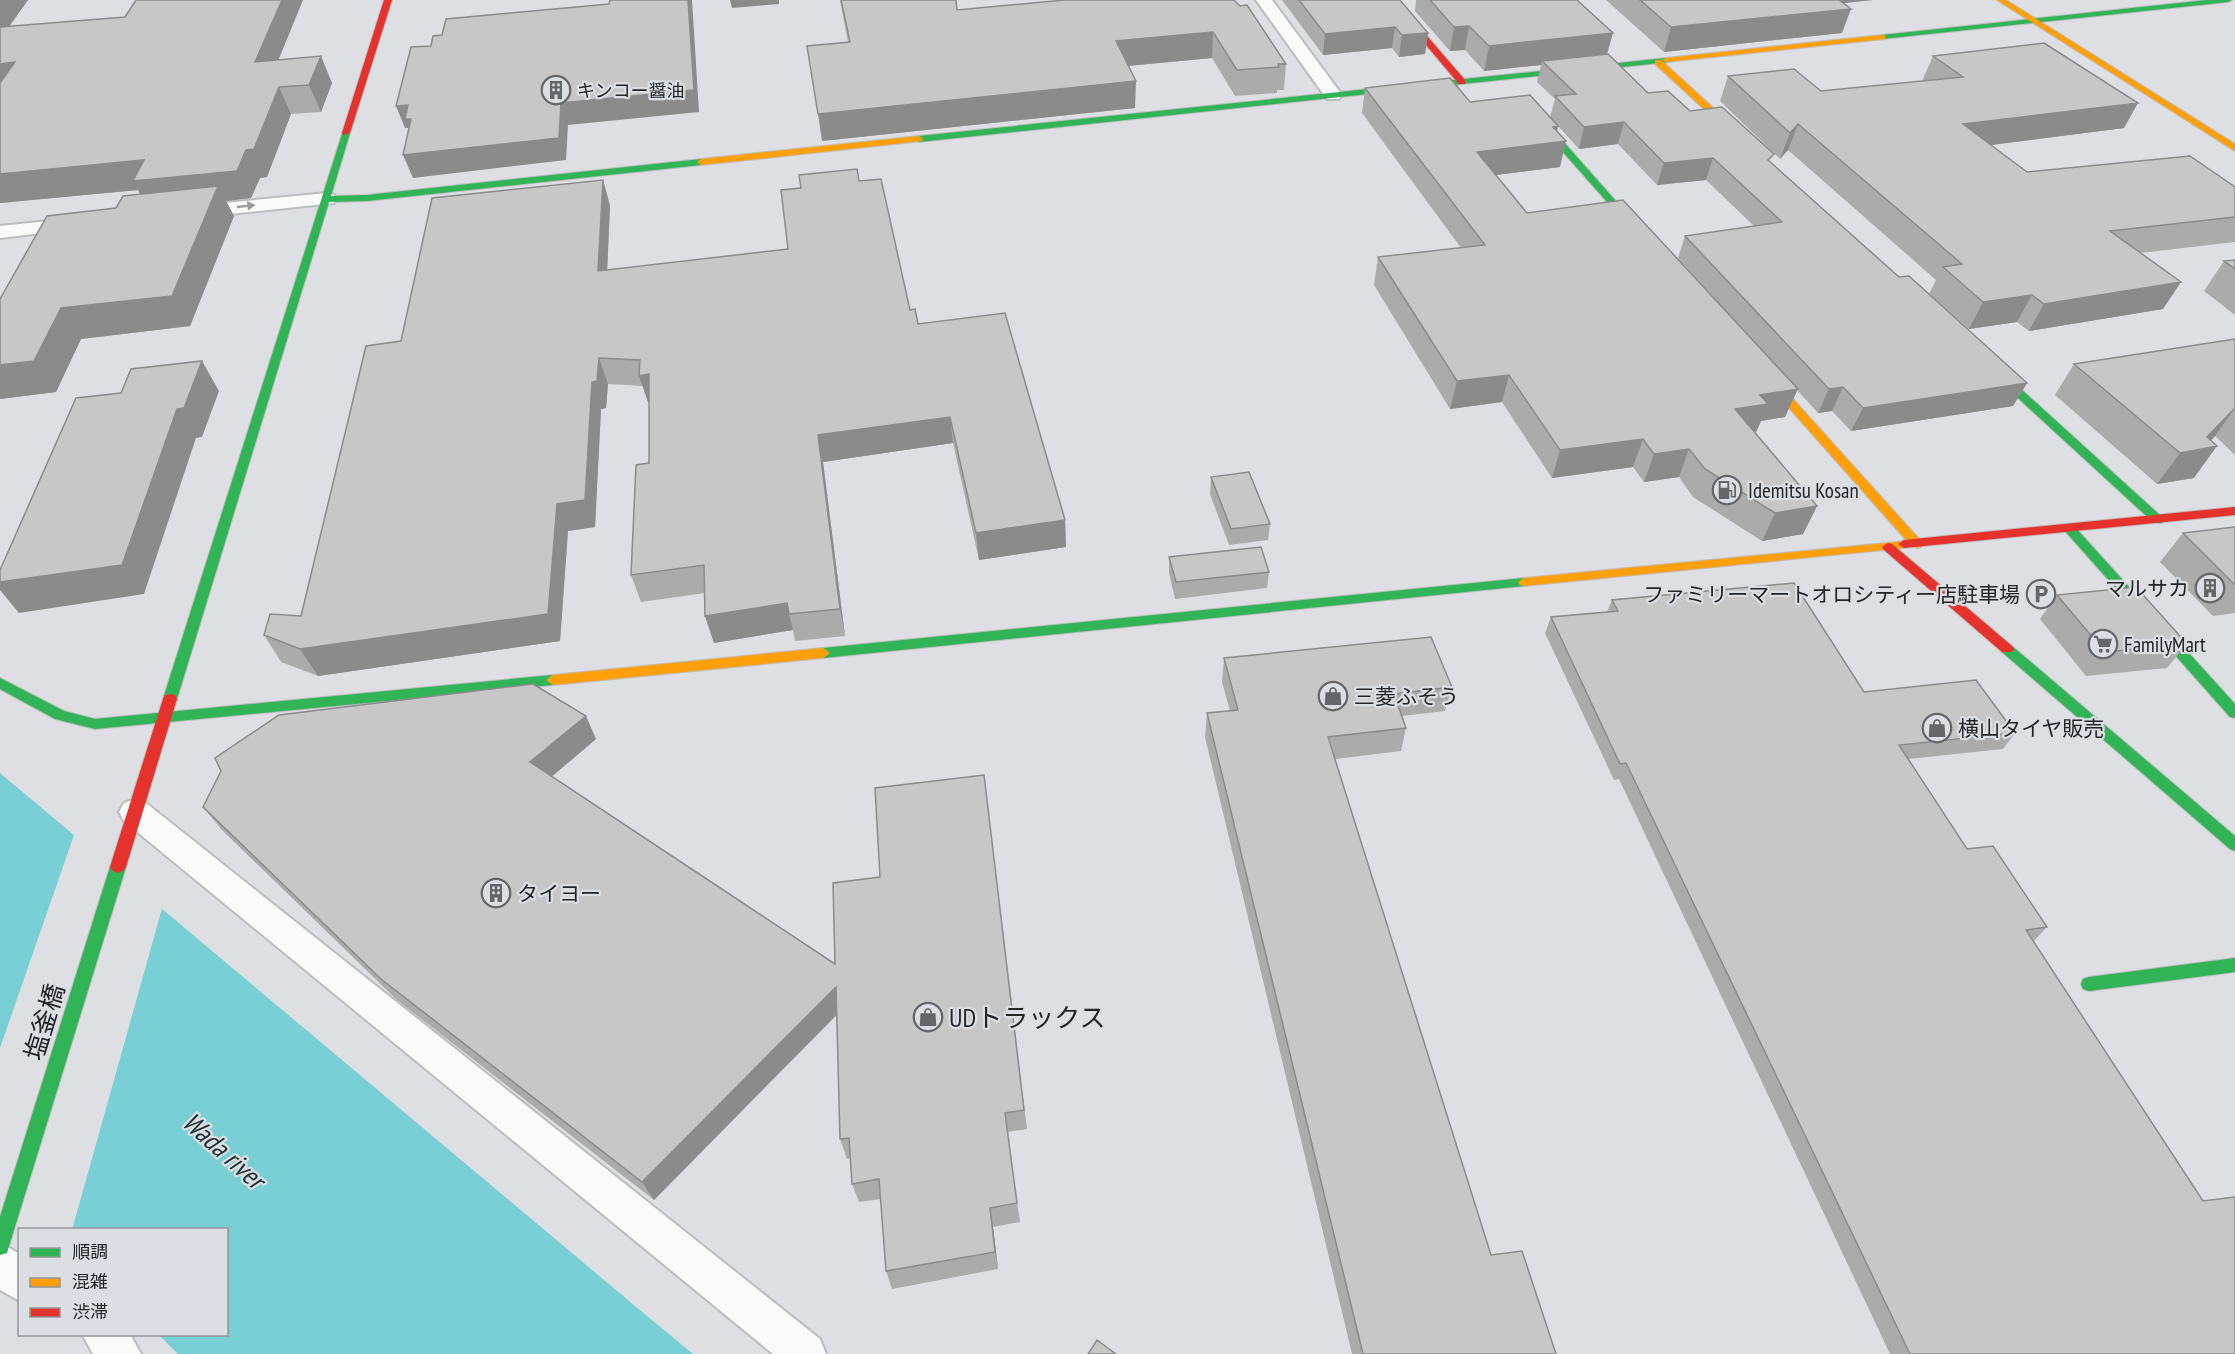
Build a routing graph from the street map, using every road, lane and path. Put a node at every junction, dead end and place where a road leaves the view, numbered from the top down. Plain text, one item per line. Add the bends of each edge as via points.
1 (388, 0) edge
2 (1264, 0) edge
3 (1392, 0) edge
4 (2001, 0) edge
5 (2228, 0) edge
6 (2034, 21) junction
7 (1658, 62) junction
8 (1462, 82) junction
9 (1332, 95) junction
10 (1525, 105) edge
11 (2235, 148) edge
12 (1755, 151) edge
13 (327, 199) junction
14 (179, 213) edge
15 (95, 222) edge
16 (0, 232) edge
17 (1651, 246) edge
18 (1972, 350) edge
19 (1753, 361) edge
20 (2235, 511) edge
21 (2158, 520) junction
22 (2069, 528) junction
23 (1917, 544) junction
24 (1888, 547) junction
25 (0, 683) edge
26 (2235, 713) edge
27 (165, 719) junction
28 (132, 821) junction
29 (2235, 845) edge
30 (2235, 965) edge
31 (2089, 984) dead end
32 (0, 1246) edge
33 (0, 1263) edge
34 (18, 1279) edge
35 (103, 1336) edge
36 (120, 1354) edge
37 (805, 1354) edge

1 - 13 street, 塩釜橋
2 - 9 street
3 - 8 street
4 - 6 street
5 - 6 street
6 - 7 street
6 - 11 street
7 - 8 street via 1505,83
7 - 12 street
8 - 9 street
9 - 13 street via 376,197
10 - 17 street
14 -> 13 street
13 - 27 street, 塩釜橋
15 - 16 street
18 - 21 street
19 - 23 street
20 - 21 street
21 - 22 street
22 - 23 street
22 - 26 street
23 - 24 street
24 - 27 street
24 - 29 street
25 - 27 street via 60,715 94,724
27 - 28 street, 塩釜橋
28 - 32 street, 塩釜橋
28 - 37 street
30 - 31 street
33 - 34 street
35 - 36 street

